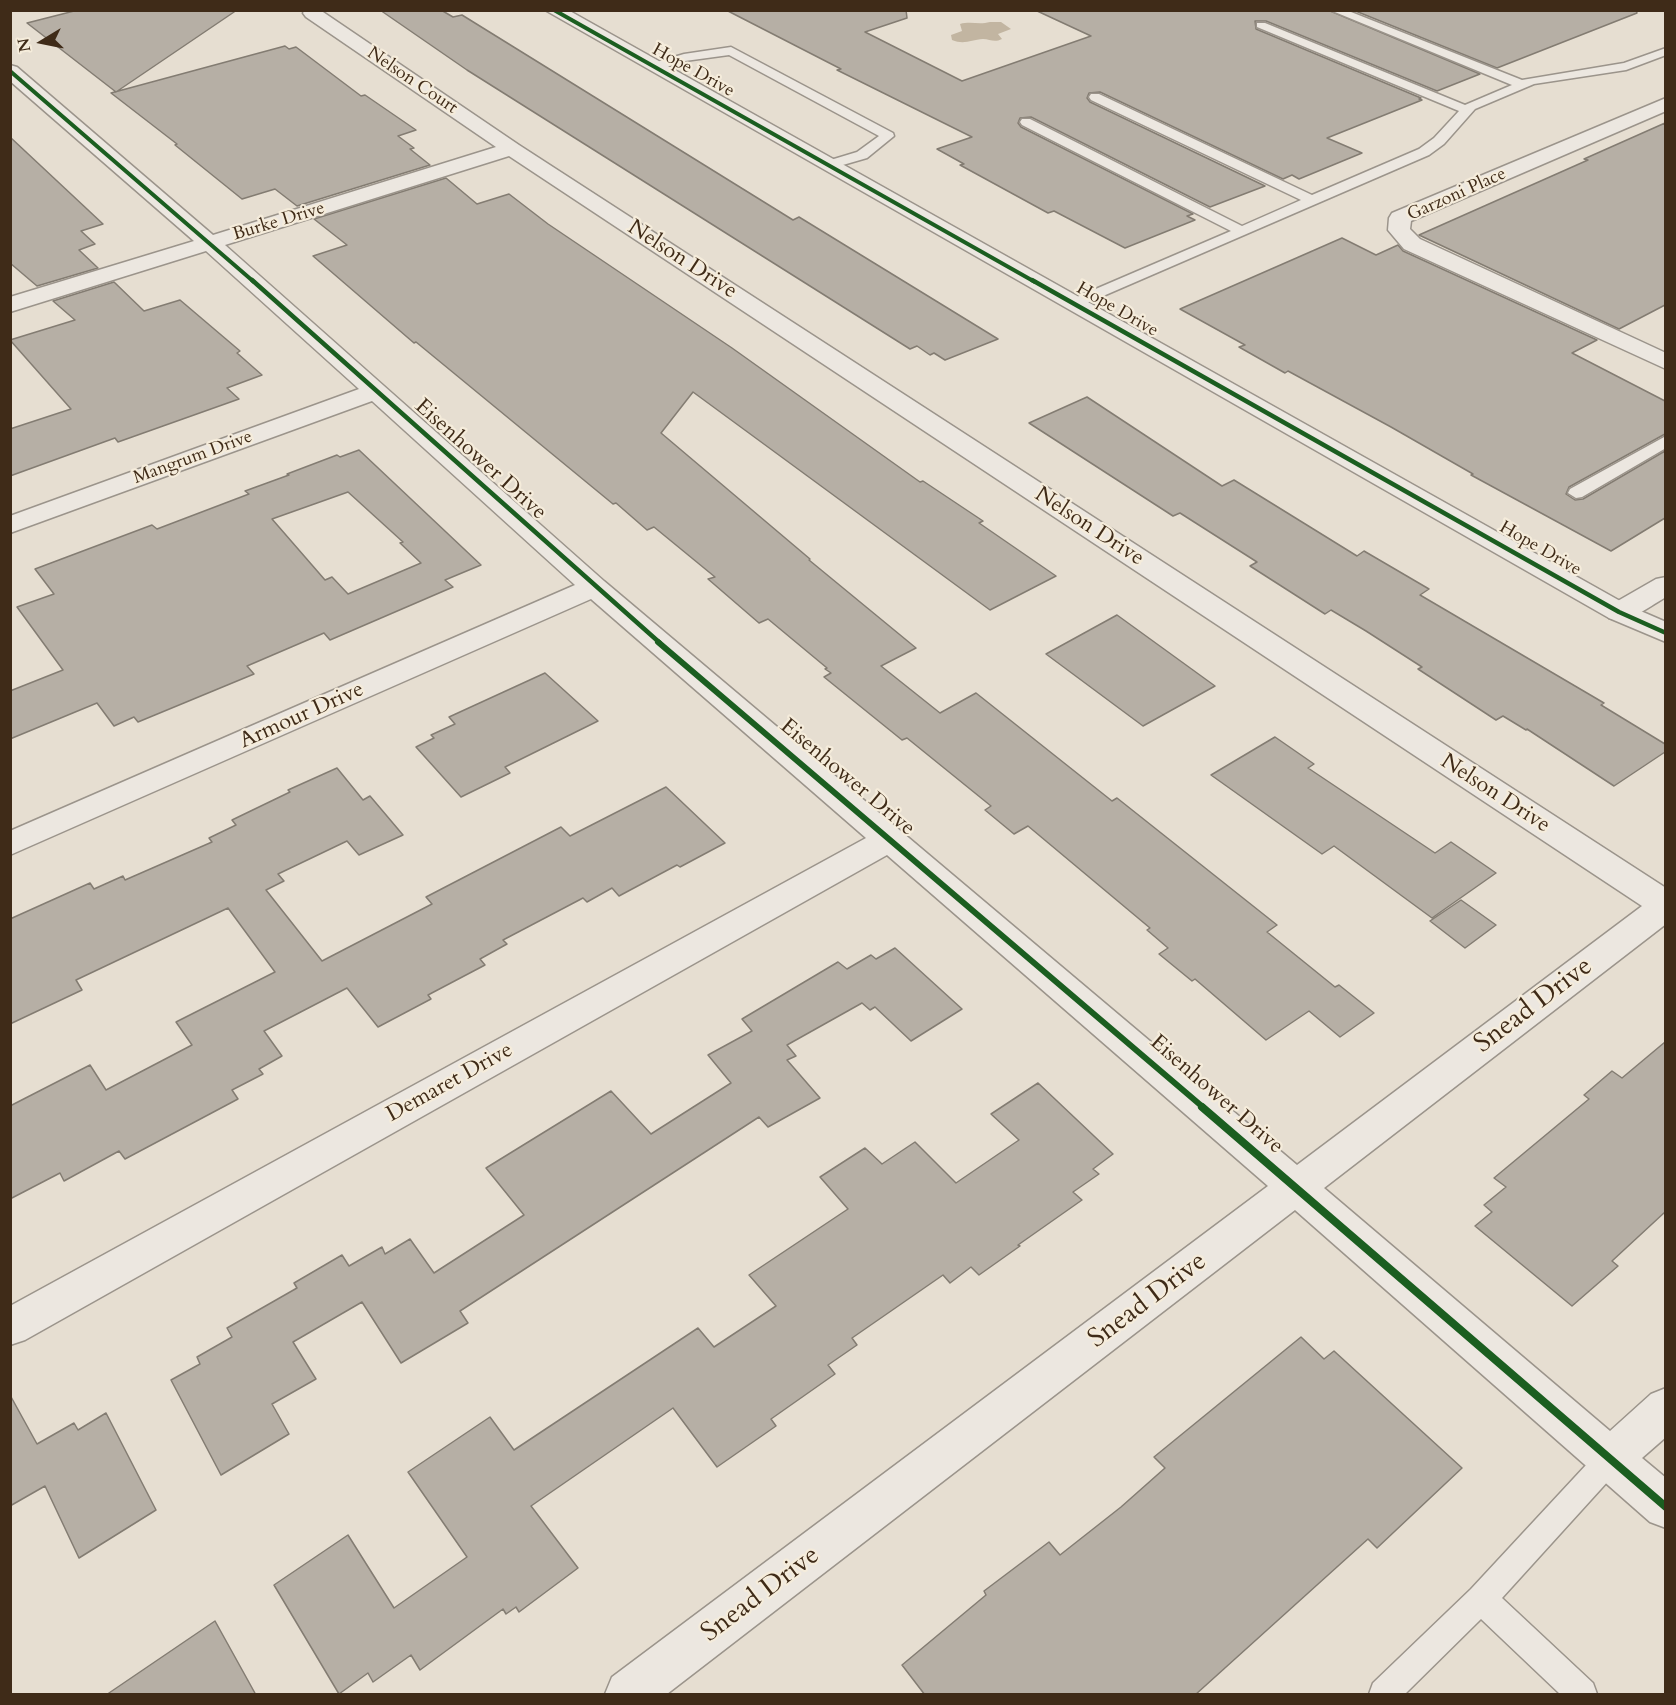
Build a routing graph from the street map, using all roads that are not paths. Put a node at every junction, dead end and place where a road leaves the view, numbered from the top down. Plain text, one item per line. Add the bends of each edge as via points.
1 (554, 10) edge
2 (1335, 10) edge
3 (312, 13) dead end
4 (1262, 24) dead end
5 (1665, 51) edge
6 (654, 67) junction
7 (10, 71) edge
8 (1523, 85) junction
9 (1095, 97) dead end
10 (1665, 104) edge
11 (1467, 110) junction
12 (1026, 122) dead end
13 (512, 149) junction
14 (829, 165) junction
15 (1311, 200) junction
16 (1240, 230) junction
17 (210, 243) junction
18 (1075, 303) junction
19 (10, 305) edge
20 (1665, 362) edge
21 (376, 391) junction
22 (1665, 441) edge
23 (1576, 493) dead end
24 (10, 525) edge
25 (1665, 585) edge
26 (594, 587) junction
27 (1619, 612) junction
28 (1665, 633) edge
29 (890, 839) junction
30 (10, 844) edge
31 (1665, 905) edge
32 (1297, 1188) junction
33 (10, 1327) edge
34 (1665, 1407) edge
35 (1610, 1459) junction
36 (1665, 1508) edge
37 (1481, 1599) junction
38 (630, 1695) edge
39 (1384, 1695) edge
40 (1582, 1695) edge

1 - 6 street, Hope Drive
2 - 8 lane
3 - 13 street, Nelson Court
4 - 11 lane
5 - 8 lane via 1626,66
6 - 14 street, Hope Drive
6 - 14 lane via 731,51 888,136 862,155
7 - 17 street, Eisenhower Drive
8 - 11 lane
9 - 15 lane
10 - 20 street, Garzoni Place via 1400,219 1398,230 1412,244
11 - 15 lane via 1424,152
12 - 16 lane
13 - 17 street, Burke Drive
13 - 31 street, Nelson Drive
14 - 18 street, Hope Drive
15 - 16 lane
16 - 18 lane
17 - 19 street, Burke Drive
17 - 21 street, Eisenhower Drive
18 - 27 street, Hope Drive
21 - 24 street, Mangrum Drive
21 - 26 street, Eisenhower Drive
22 - 23 lane
25 - 27 street
26 - 29 street, Eisenhower Drive
26 - 30 street, Armour Drive
27 - 28 street, Hope Drive
29 - 32 street, Eisenhower Drive
29 - 33 street, Demaret Drive
31 - 32 street, Snead Drive
32 - 35 street, Eisenhower Drive
32 - 38 street, Snead Drive
34 - 35 street
35 - 36 street, Eisenhower Drive
35 - 37 lane
37 - 39 lane
37 - 40 lane

